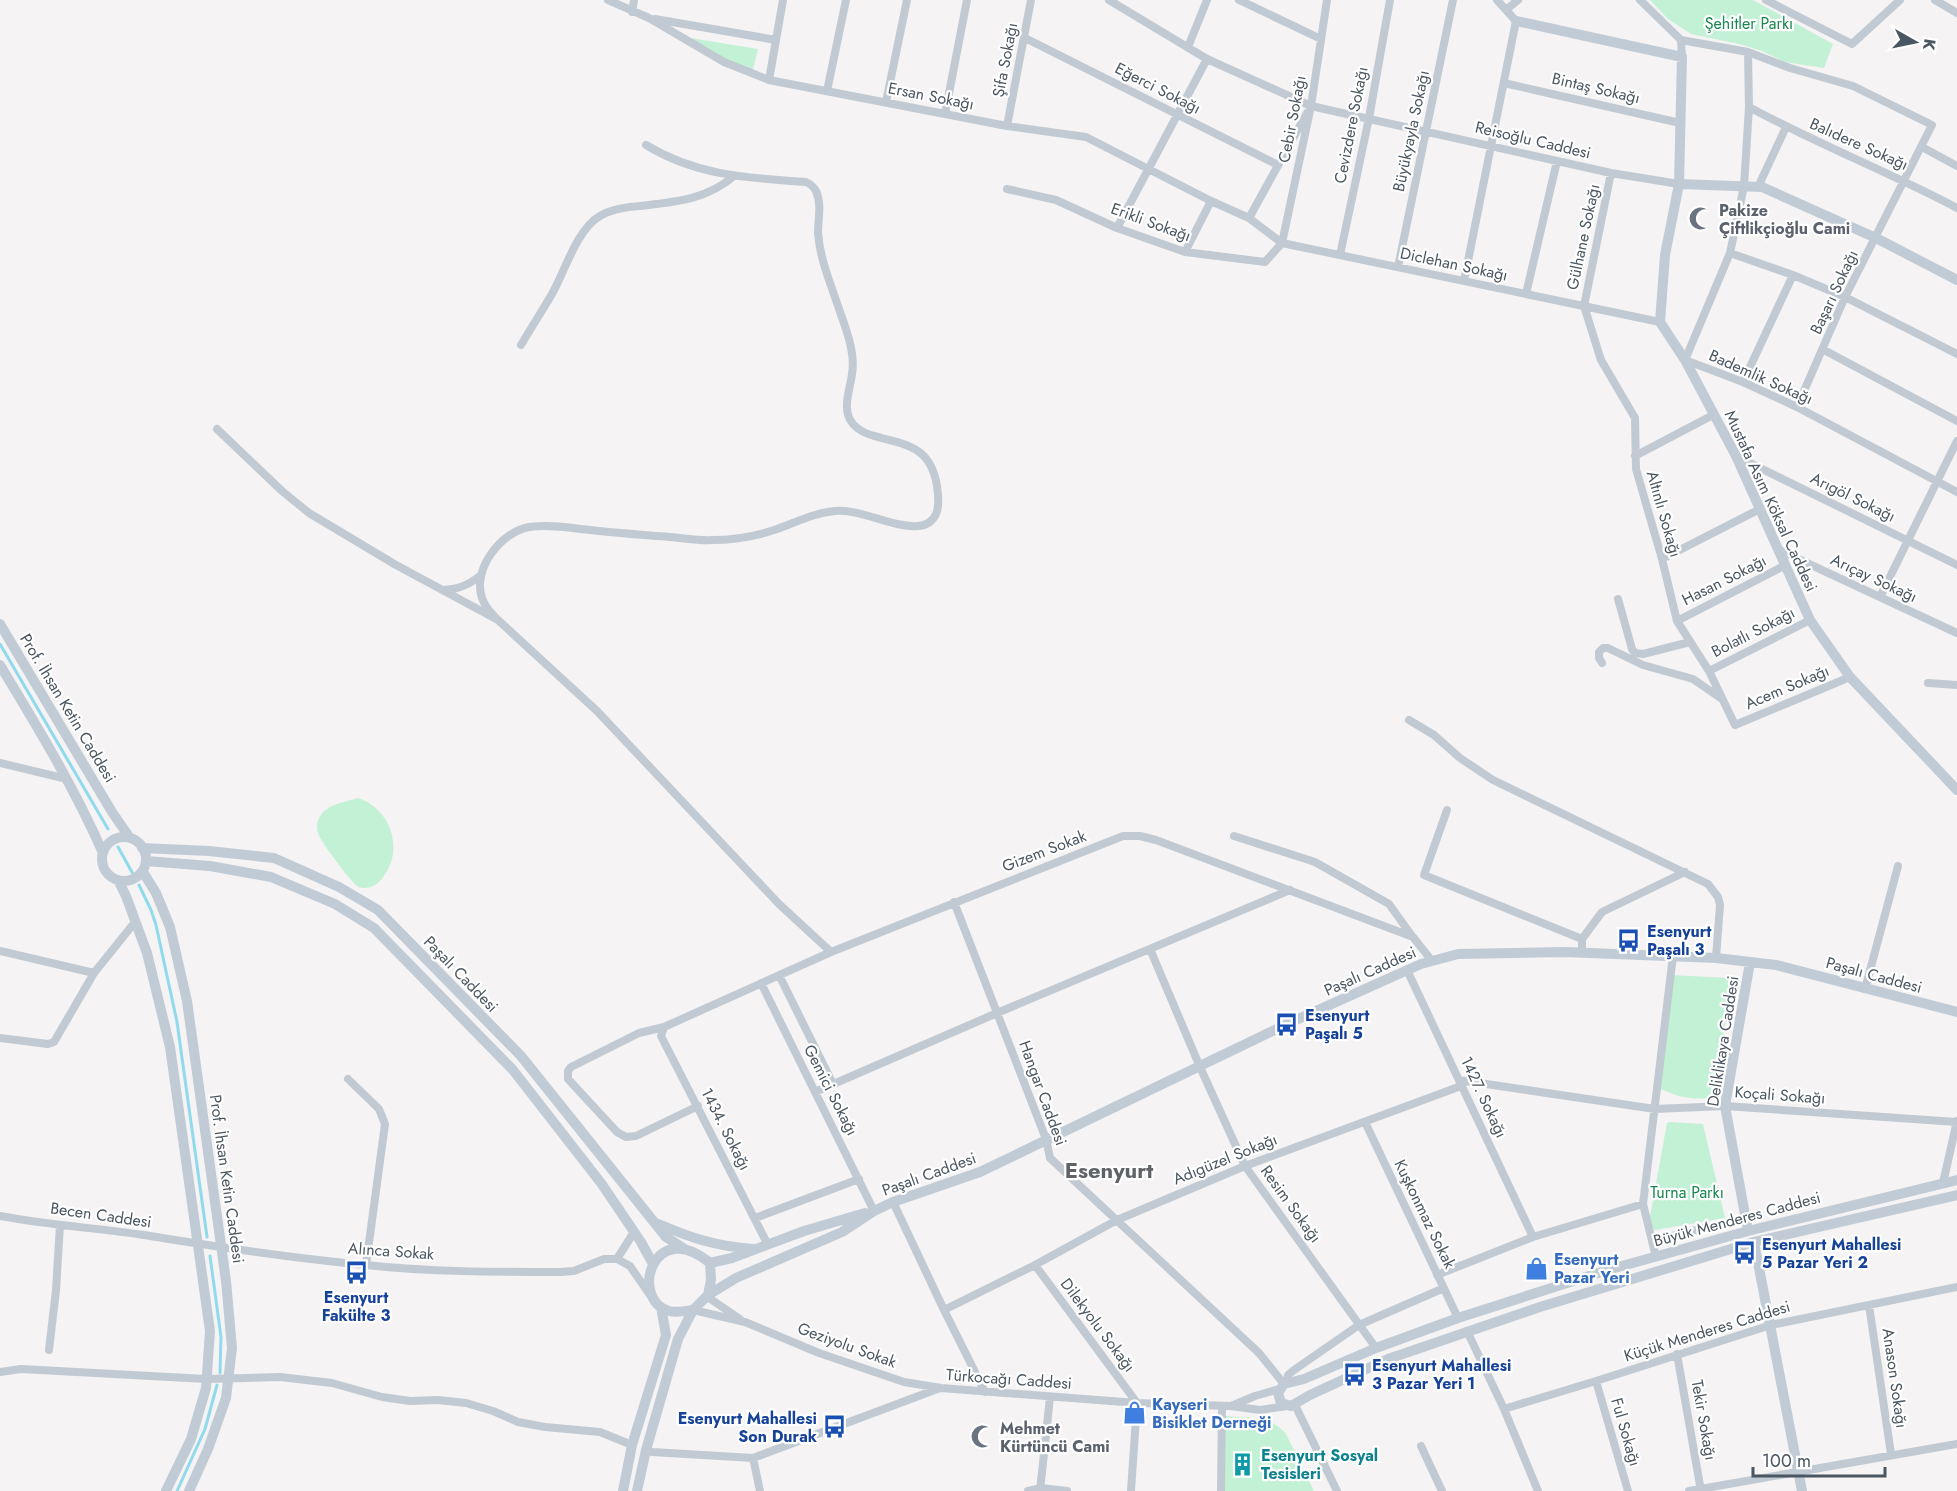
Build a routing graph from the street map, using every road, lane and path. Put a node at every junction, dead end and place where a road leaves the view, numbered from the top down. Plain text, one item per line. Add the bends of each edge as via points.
1 (608, 0) edge
2 (634, 0) edge
3 (783, 0) edge
4 (846, 0) edge
5 (907, 0) edge
6 (967, 0) edge
7 (1031, 0) edge
8 (1109, 0) edge
9 (1208, 0) edge
10 (1239, 0) edge
11 (1327, 0) edge
12 (1390, 0) edge
13 (1453, 0) edge
14 (1497, 0) edge
15 (1518, 0) edge
16 (1640, 0) edge
17 (1766, 0) edge
18 (1899, 0) edge
19 (1935, 0) edge
20 (1506, 10) junction
21 (632, 12) junction
22 (1957, 13) edge
23 (649, 18) junction
24 (1516, 21) junction
25 (1025, 38) junction
26 (1321, 39) junction
27 (776, 40) junction
28 (1681, 40) junction
29 (1188, 47) junction
30 (1748, 52) junction
31 (1682, 57) junction
32 (1207, 58) junction
33 (769, 80) junction
34 (1504, 83) junction
35 (827, 91) junction
36 (886, 102) junction
37 (1311, 106) junction
38 (1749, 107) junction
39 (945, 114) junction
40 (1178, 114) junction
41 (1368, 118) junction
42 (1680, 123) junction
43 (1007, 126) junction
44 (1786, 127) junction
45 (1426, 131) junction
46 (646, 145) dead end
47 (1492, 146) junction
48 (1922, 147) junction
49 (1557, 160) junction
50 (1278, 165) junction
51 (1957, 166) edge
52 (1148, 169) junction
53 (1611, 173) junction
54 (734, 176) junction
55 (1905, 181) junction
56 (1679, 184) junction
57 (1744, 186) junction
58 (1758, 187) junction
59 (1007, 189) dead end
60 (1211, 201) junction
61 (1957, 208) edge
62 (1249, 218) junction
63 (1117, 228) junction
64 (1876, 238) junction
65 (1282, 243) junction
66 (1185, 252) junction
67 (1730, 253) junction
68 (1340, 255) junction
69 (1398, 267) junction
70 (1792, 275) junction
71 (1957, 280) edge
72 (1464, 281) junction
73 (1526, 294) junction
74 (1845, 297) junction
75 (1584, 306) junction
76 (1660, 322) junction
77 (521, 345) dead end
78 (1824, 350) junction
79 (1957, 354) edge
80 (1685, 360) junction
81 (1743, 382) junction
82 (1797, 407) junction
83 (1713, 415) junction
84 (1957, 421) edge
85 (216, 429) dead end
86 (1957, 441) edge
87 (1635, 456) junction
88 (1736, 456) junction
89 (1937, 481) junction
90 (1957, 492) edge
91 (1760, 510) junction
92 (1908, 541) junction
93 (1779, 550) junction
94 (1662, 559) junction
95 (1786, 565) junction
96 (1957, 566) edge
97 (481, 575) junction
98 (443, 591) junction
99 (1880, 597) junction
100 (1618, 598) dead end
101 (498, 620) junction
102 (1810, 620) junction
103 (1677, 621) junction
104 (0, 624) edge
105 (1957, 633) edge
106 (1690, 642) junction
107 (1602, 663) dead end
108 (0, 664) edge
109 (1709, 671) junction
110 (1850, 677) junction
111 (1928, 683) dead end
112 (1957, 685) edge
113 (1724, 700) junction
114 (1409, 720) dead end
115 (1736, 725) joint
116 (0, 763) edge
117 (67, 779) junction
118 (1956, 789) edge
119 (1447, 810) dead end
120 (1234, 836) dead end
121 (130, 838) junction
122 (142, 848) junction
123 (103, 853) junction
124 (146, 861) junction
125 (1899, 866) dead end
126 (142, 872) junction
127 (1685, 872) junction
128 (118, 880) junction
129 (1290, 890) junction
130 (954, 902) junction
131 (135, 922) junction
132 (1413, 937) junction
133 (1582, 939) junction
134 (1150, 949) junction
135 (0, 951) edge
136 (831, 952) junction
137 (1582, 953) junction
138 (1673, 956) junction
139 (1716, 958) junction
140 (1432, 961) junction
141 (1750, 962) junction
142 (1407, 970) junction
143 (94, 973) junction
144 (779, 975) junction
145 (761, 983) junction
146 (1866, 989) junction
147 (1957, 1012) edge
148 (997, 1013) junction
149 (664, 1027) junction
150 (0, 1038) edge
151 (1200, 1067) junction
152 (348, 1079) dead end
153 (1460, 1083) junction
154 (833, 1084) junction
155 (815, 1092) junction
156 (698, 1106) junction
157 (1725, 1106) junction
158 (1655, 1109) junction
159 (1365, 1122) junction
160 (1957, 1122) edge
161 (1046, 1139) junction
162 (1245, 1166) junction
163 (859, 1179) junction
164 (1957, 1180) edge
165 (1943, 1183) junction
166 (1957, 1196) edge
167 (893, 1202) junction
168 (1643, 1204) junction
169 (874, 1211) junction
170 (0, 1216) edge
171 (755, 1218) junction
172 (1745, 1218) junction
173 (1117, 1221) junction
174 (655, 1223) junction
175 (60, 1225) junction
176 (1748, 1231) junction
177 (634, 1232) junction
178 (1533, 1237) junction
179 (1652, 1241) junction
180 (1754, 1242) junction
181 (199, 1245) junction
182 (768, 1245) junction
183 (221, 1246) junction
184 (683, 1248) junction
185 (757, 1249) junction
186 (1656, 1257) junction
187 (617, 1259) junction
188 (710, 1263) junction
189 (653, 1264) junction
190 (366, 1265) junction
191 (1035, 1265) junction
192 (1437, 1275) junction
193 (1957, 1287) edge
194 (1444, 1288) junction
195 (651, 1295) junction
196 (707, 1295) junction
197 (1869, 1305) junction
198 (661, 1307) junction
199 (693, 1310) junction
200 (944, 1310) junction
201 (1458, 1318) junction
202 (745, 1322) junction
203 (1771, 1324) junction
204 (1359, 1325) junction
205 (1467, 1331) junction
206 (1376, 1348) junction
207 (49, 1350) dead end
208 (1677, 1354) junction
209 (0, 1372) edge
210 (206, 1379) junction
211 (228, 1379) junction
212 (1596, 1381) junction
213 (1285, 1384) junction
214 (941, 1388) junction
215 (985, 1392) junction
216 (1050, 1397) junction
217 (1137, 1403) junction
218 (1293, 1405) junction
219 (1227, 1406) junction
220 (1504, 1409) junction
221 (1957, 1444) edge
222 (632, 1445) junction
223 (1421, 1446) dead end
224 (649, 1451) junction
225 (1891, 1454) junction
226 (753, 1458) junction
227 (1799, 1472) junction
228 (1040, 1489) edge
229 (1700, 1490) edge
230 (166, 1491) edge
231 (189, 1491) edge
232 (622, 1491) edge
233 (637, 1491) edge
234 (760, 1491) edge
235 (1028, 1491) edge
236 (1067, 1491) edge
237 (1131, 1491) edge
238 (1221, 1491) edge
239 (1337, 1491) edge
240 (1442, 1491) edge
241 (1538, 1491) edge
242 (1628, 1491) edge
243 (1689, 1491) edge
244 (1802, 1491) edge

1 - 21 street, Ersan Sokağı
2 - 21 street
3 - 27 street
4 - 35 street
5 - 36 street
6 - 39 street
7 - 25 street, Şifa Sokağı
8 - 29 street, Reisoğlu Caddesi
9 - 29 street
10 - 26 street
11 - 26 street, Cebir Sokağı
12 - 41 street, Cevizdere Sokağı
13 - 45 street, Büyükyayla Sokağı
14 - 20 street
15 - 20 street
16 - 28 street
17 - 18 street via 1852,44
19 - 22 street
20 - 24 street
21 - 23 street, Ersan Sokağı
23 - 27 street
23 - 33 street, Ersan Sokağı via 724,62
24 - 31 street
24 - 34 street
25 - 40 street, Eğerci Sokağı
25 - 43 street, Şifa Sokağı
26 - 37 street, Cebir Sokağı
27 - 33 street
28 - 30 street
28 - 31 street
29 - 32 street, Reisoğlu Caddesi
30 - 38 street, Bademlik Sokağı
30 - 48 street, Başarı Sokağı via 1853,86 1932,125
31 - 42 street
32 - 37 street, Reisoğlu Caddesi
32 - 40 street
33 - 35 street, Ersan Sokağı
34 - 42 street, Bintaş Sokağı
34 - 47 street
35 - 36 street, Ersan Sokağı
36 - 39 street, Ersan Sokağı
37 - 41 street, Reisoğlu Caddesi
37 - 50 street
37 - 65 street, Cebir Sokağı
38 - 44 street, Balıdere Sokağı
38 - 57 street, Bademlik Sokağı
39 - 43 street, Ersan Sokağı
40 - 50 street, Eğerci Sokağı
40 - 52 street
41 - 45 street, Reisoğlu Caddesi
41 - 68 street, Cevizdere Sokağı
42 - 56 street
43 - 52 street, Ersan Sokağı via 1086,137
44 - 55 street, Balıdere Sokağı
44 - 58 street
45 - 47 street, Reisoğlu Caddesi
45 - 69 street, Büyükyayla Sokağı
46 - 54 street via 687,164
47 - 49 street, Reisoğlu Caddesi
47 - 72 street
48 - 51 street
48 - 55 street, Başarı Sokağı
49 - 53 street, Reisoğlu Caddesi
49 - 73 street
50 - 62 street
52 - 60 street, Ersan Sokağı
52 - 63 street
53 - 56 street, Reisoğlu Caddesi
53 - 75 street, Gülhane Sokağı
54 - 77 street via 707,195 600,215 580,238
54 - 97 street via 806,182 817,193 818,234 825,271 850,344 853,370 848,414 857,428 912,447 929,461 938,492 935,516 926,525 916,527 837,511 810,516 776,530 712,540 529,527 511,534 499,546
55 - 61 street, Balıdere Sokağı
55 - 64 street, Başarı Sokağı
56 - 57 street, Reisoğlu Caddesi
56 - 76 street via 1665,255
57 - 58 street, Reisoğlu Caddesi
57 - 67 street, Bademlik Sokağı
58 - 64 street, Reisoğlu Caddesi
59 - 63 street, Erikli Sokağı via 1056,200
60 - 62 street, Ersan Sokağı
60 - 66 street
62 - 65 street, Diclehan Sokağı
63 - 66 street, Erikli Sokağı
64 - 71 street, Reisoğlu Caddesi
64 - 74 street, Başarı Sokağı
65 - 66 street, Erikli Sokağı via 1265,262
65 - 68 street, Diclehan Sokağı
67 - 70 street
67 - 80 street, Bademlik Sokağı
68 - 69 street, Diclehan Sokağı
69 - 72 street, Diclehan Sokağı
70 - 74 street
70 - 81 street
72 - 73 street, Diclehan Sokağı
73 - 75 street, Diclehan Sokağı
74 - 78 street, Başarı Sokağı
74 - 79 street
75 - 76 street, Diclehan Sokağı
75 - 87 street, Altınlı Sokağı via 1601,360 1635,418
76 - 80 street, Mustafa Asım Köksal Caddesi
78 - 82 street, Başarı Sokağı
78 - 84 street
80 - 81 street, Bademlik Sokağı
80 - 83 street, Mustafa Asım Köksal Caddesi
81 - 82 street, Bademlik Sokağı
82 - 89 street, Bademlik Sokağı
83 - 87 street
83 - 88 street, Mustafa Asım Köksal Caddesi
85 - 98 street via 309,513
86 - 89 street
87 - 94 street, Altınlı Sokağı
88 - 91 street, Mustafa Asım Köksal Caddesi
88 - 92 street, Arıgöl Sokağı
89 - 90 street, Bademlik Sokağı
89 - 92 street
91 - 93 street, Mustafa Asım Köksal Caddesi
91 - 94 street
92 - 96 street, Arıgöl Sokağı
92 - 99 street
93 - 95 street, Mustafa Asım Köksal Caddesi
93 - 99 street, Arıçay Sokağı
94 - 103 street, Altınlı Sokağı
95 - 102 street, Mustafa Asım Köksal Caddesi
95 - 103 street, Hasan Sokağı
97 - 98 street via 457,590
97 - 101 street via 482,597
98 - 101 street
99 - 105 street, Arıçay Sokağı
100 - 106 street via 1635,653
101 - 136 street via 597,711 778,904
102 - 109 street, Bolatlı Sokağı
102 - 110 street, Mustafa Asım Köksal Caddesi
103 - 106 street, Altınlı Sokağı
104 - 121 street, Prof. İhsan Ketin Caddesi
106 - 109 street, Altınlı Sokağı
107 - 113 street via 1600,650 1608,648 1643,665 1693,679
108 - 117 street
109 - 113 street, Altınlı Sokağı
110 - 115 street, Acem Sokağı
110 - 118 street, Mustafa Asım Köksal Caddesi
111 - 112 street
113 - 115 street, Altınlı Sokağı
114 - 127 street via 1493,780
116 - 117 street
117 - 123 street
119 - 133 street via 1424,875
120 - 132 street via 1315,862 1389,904
121 - 122 street
121 - 123 street via 112,839
122 - 124 street
122 - 174 street, Paşalı Caddesi via 274,858 339,887 378,910 521,1056
123 - 128 street via 105,869
124 - 126 street
124 - 177 street, Paşalı Caddesi via 210,866 271,877 335,904 374,928 513,1070
125 - 146 street
126 - 128 street via 137,878
126 - 183 street, Prof. İhsan Ketin Caddesi via 170,927 187,1001
127 - 133 street via 1602,912
127 - 139 street via 1708,884 1718,897
128 - 131 street
129 - 130 street, Gizem Sokak via 1156,840 1123,836
129 - 132 street, Gizem Sokak
129 - 134 street
130 - 136 street, Gizem Sokak
130 - 148 street, Hangar Caddesi
131 - 143 street
131 - 181 street via 147,953 170,1047
132 - 140 street
133 - 137 street
134 - 148 street
134 - 151 street, Resim Sokağı
135 - 143 street
136 - 144 street, Gizem Sokak
137 - 138 street, Paşalı Caddesi
137 - 140 street, Paşalı Caddesi via 1458,954
138 - 139 street, Paşalı Caddesi
138 - 158 street
139 - 141 street, Paşalı Caddesi
140 - 142 street, Paşalı Caddesi
141 - 146 street, Paşalı Caddesi
141 - 157 street, Deliklikaya Caddesi
142 - 151 street, Paşalı Caddesi
142 - 153 street, 1427. Sokağı
143 - 150 street via 54,1042
144 - 145 street, Gizem Sokak
144 - 154 street
145 - 149 street, Gizem Sokak
145 - 155 street, Gemici Sokağı
146 - 147 street, Paşalı Caddesi
148 - 154 street
148 - 161 street, Hangar Caddesi
149 - 156 street, 1434. Sokağı via 661,1036
149 - 156 street, Gizem Sokak via 639,1033 571,1066 568,1079 626,1137 636,1136
151 - 161 street, Paşalı Caddesi
151 - 162 street, Resim Sokağı
152 - 190 street via 379,1109 385,1124
153 - 158 street, Koçali Sokağı
153 - 159 street, Adıgüzel Sokağı
153 - 178 street, 1427. Sokağı
154 - 155 street
155 - 163 street, Gemici Sokağı
156 - 171 street, 1434. Sokağı
157 - 158 street, Koçali Sokağı
157 - 160 street, Koçali Sokağı
157 - 172 street, Deliklikaya Caddesi
158 - 168 street
159 - 162 street, Adıgüzel Sokağı
159 - 192 street, Kuşkonmaz Sokak
160 - 165 street
161 - 167 street, Paşalı Caddesi via 980,1172
161 - 173 street, Hangar Caddesi via 1050,1158
162 - 173 street, Adıgüzel Sokağı
162 - 204 street, Resim Sokağı
163 - 169 street, Gemici Sokağı
163 - 171 street
164 - 165 street, Büyük Menderes Caddesi
165 - 176 street, Büyük Menderes Caddesi
166 - 180 street, Büyük Menderes Caddesi
167 - 169 street, Paşalı Caddesi
167 - 200 street
168 - 178 street
168 - 179 street
169 - 182 street
169 - 196 street, Paşalı Caddesi via 842,1232 736,1278
170 - 175 street, Becen Caddesi
171 - 182 street, 1434. Sokağı
172 - 176 street, Deliklikaya Caddesi
172 - 179 street
173 - 191 street, Adıgüzel Sokağı
173 - 213 street, Hangar Caddesi via 1259,1353
174 - 184 street, Paşalı Caddesi via 666,1237
174 - 185 street via 692,1238
175 - 181 street, Becen Caddesi
175 - 207 street
176 - 186 street, Büyük Menderes Caddesi
177 - 187 street
177 - 189 street, Paşalı Caddesi
178 - 192 street
179 - 186 street
180 - 203 street
180 - 205 street, Büyük Menderes Caddesi
181 - 183 street, Becen Caddesi
181 - 210 street via 210,1331
182 - 185 street
183 - 190 street, Alınca Sokak
183 - 211 street, Prof. İhsan Ketin Caddesi via 232,1348
184 - 188 street
184 - 189 street via 667,1250
185 - 188 street
186 - 201 street, Büyük Menderes Caddesi
187 - 190 street, Alınca Sokak via 560,1272
187 - 195 street via 630,1266
188 - 196 street
189 - 195 street
191 - 200 street, Adıgüzel Sokağı
191 - 217 street, Dilekyolu Sokağı
192 - 194 street, Kuşkonmaz Sokak
193 - 197 street, Küçük Menderes Caddesi
194 - 201 street, Kuşkonmaz Sokak
194 - 204 street
195 - 198 street
196 - 199 street
196 - 202 street
197 - 203 street, Küçük Menderes Caddesi
197 - 225 street, Anason Sokağı
198 - 199 street via 678,1312
198 - 222 street via 666,1335
199 - 202 street
199 - 224 street via 678,1339
200 - 215 street
201 - 206 street, Büyük Menderes Caddesi
202 - 214 street, Geziyolu Sokak via 904,1382
203 - 208 street, Küçük Menderes Caddesi
203 - 227 street
204 - 206 street, Resim Sokağı
204 - 213 street via 1294,1370
205 - 218 street, Büyük Menderes Caddesi via 1388,1359
205 - 220 street
206 - 213 street, Büyük Menderes Caddesi
208 - 212 street, Küçük Menderes Caddesi
208 - 229 street, Tekir Sokağı
209 - 210 street via 21,1369
210 - 211 street
210 - 230 street via 191,1439
211 - 222 street via 280,1377 332,1383 410,1401 466,1403 518,1422 600,1432
211 - 231 street, Prof. İhsan Ketin Caddesi via 226,1398
212 - 220 street, Küçük Menderes Caddesi
212 - 242 street, Ful Sokağı
213 - 218 street via 1279,1400
213 - 218 street via 1300,1389 1301,1396
213 - 219 street, Türkocağı Caddesi
214 - 215 street, Türkocağı Caddesi
214 - 226 street, Türkocağı Caddesi
215 - 216 street, Türkocağı Caddesi
216 - 217 street, Türkocağı Caddesi
216 - 228 street
217 - 219 street, Türkocağı Caddesi
217 - 237 street
218 - 219 street, Türkocağı Caddesi via 1260,1410
218 - 239 street
219 - 238 street
220 - 241 street
221 - 225 street
222 - 232 street
223 - 240 street
224 - 226 street, Türkocağı Caddesi
224 - 233 street
225 - 227 street
226 - 234 street
227 - 229 street
227 - 244 street
228 - 235 street
228 - 236 street
229 - 243 street

